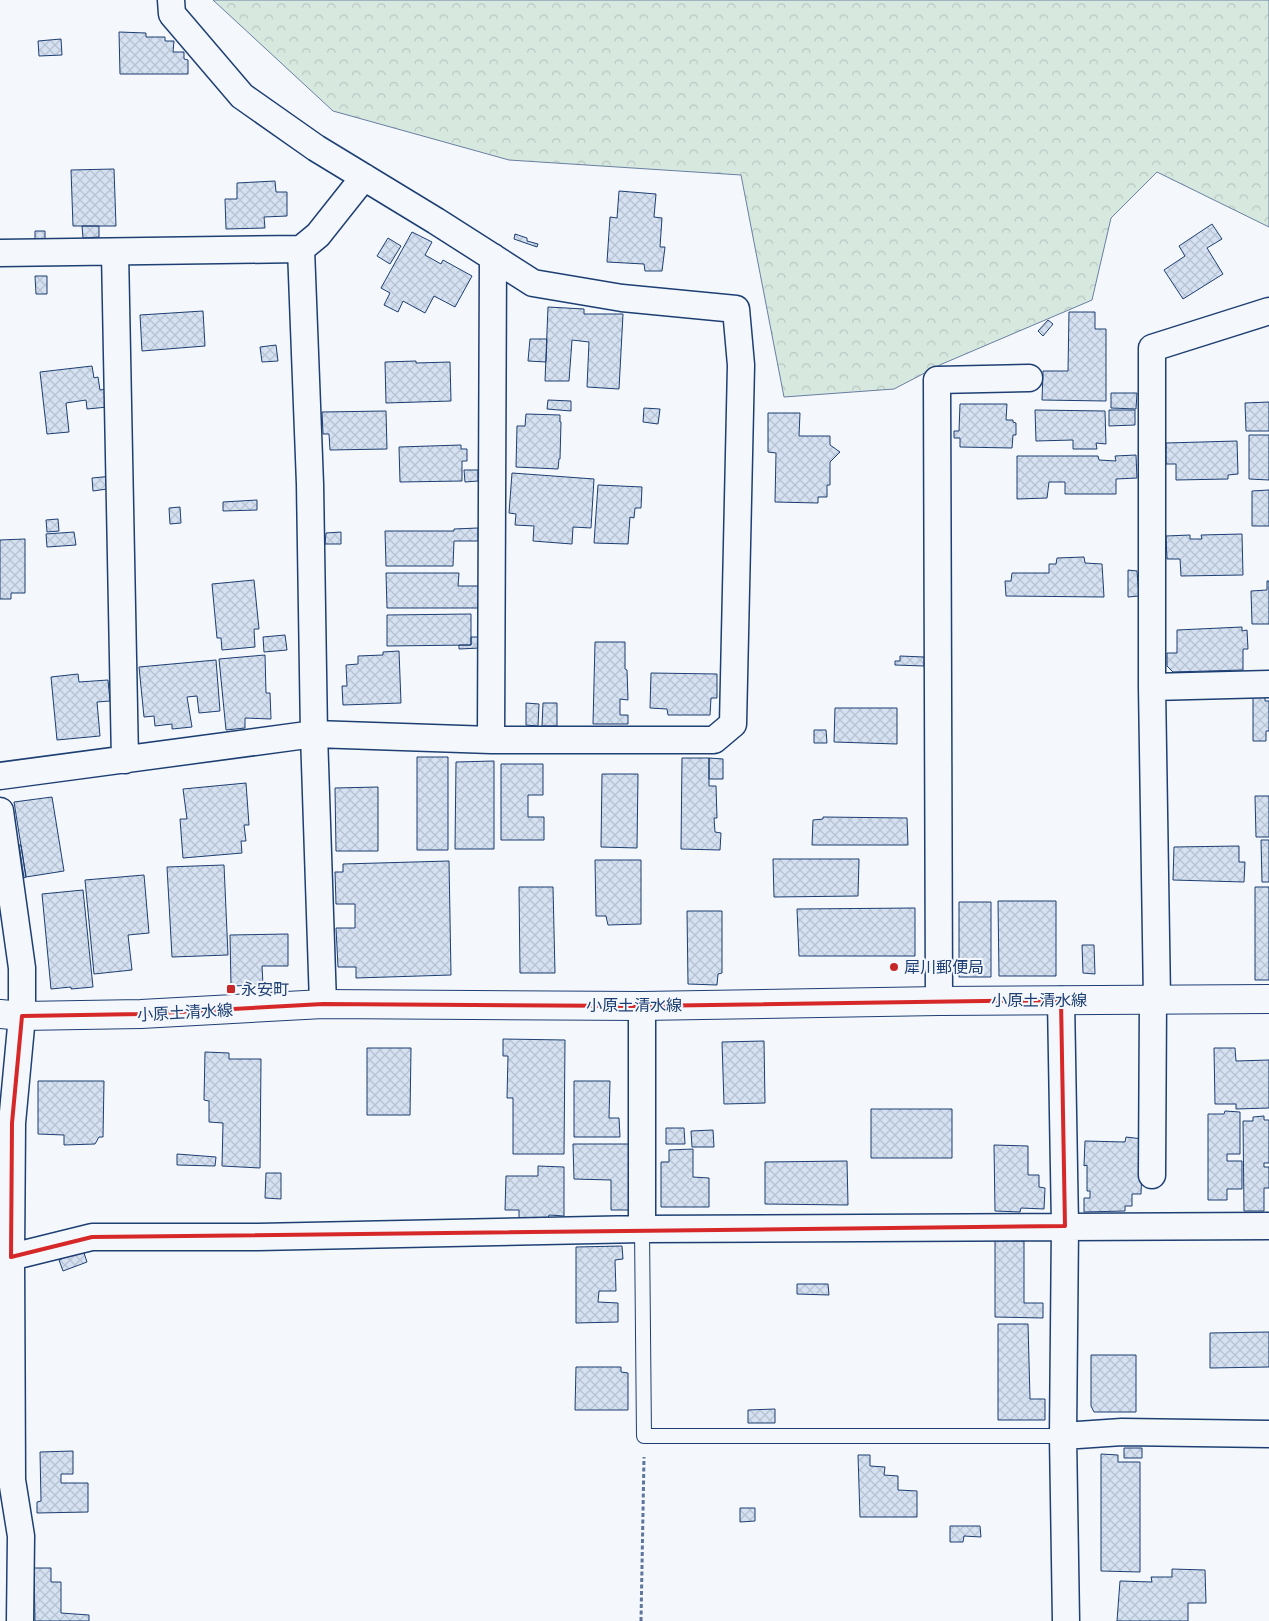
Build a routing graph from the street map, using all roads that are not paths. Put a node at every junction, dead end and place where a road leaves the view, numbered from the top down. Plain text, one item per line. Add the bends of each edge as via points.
1 (171, 0) edge
2 (364, 177) junction
3 (301, 249) junction
4 (115, 252) junction
5 (0, 253) edge
6 (493, 257) junction
7 (1269, 311) edge
8 (1028, 378) dead end
9 (1269, 684) edge
10 (1152, 687) junction
11 (314, 734) junction
12 (491, 740) junction
13 (125, 760) junction
14 (0, 776) edge
15 (0, 811) edge
16 (1061, 1000) junction
17 (1155, 1000) junction
18 (1269, 1000) edge
19 (939, 1001) junction
20 (323, 1004) junction
21 (642, 1006) junction
22 (11, 1015) edge
23 (6, 1123) edge
24 (1152, 1175) dead end
25 (1065, 1226) junction
26 (1269, 1226) edge
27 (642, 1229) junction
28 (11, 1257) junction
29 (1269, 1434) edge
30 (1063, 1436) junction
31 (6, 1491) edge
32 (20, 1621) edge
33 (1066, 1621) edge

1 - 2 street via 172,14 242,96
2 - 3 street via 318,235
2 - 6 street
3 - 4 street
3 - 11 street via 310,475
4 - 5 street
4 - 13 street
6 - 12 street
6 - 12 street via 532,283 622,298 736,309 741,365 733,724 714,740
7 - 10 street via 1152,348
8 - 19 street via 937,380
9 - 10 street
10 - 17 street
11 - 12 street
11 - 13 street
11 - 20 street
13 - 14 street
15 - 22 street via 22,968
16 - 17 main road, 小原土清水線
16 - 19 main road, 小原土清水線
16 - 25 street
17 - 18 main road, 小原土清水線
17 - 24 street
19 - 21 main road, 小原土清水線
20 - 21 main road, 小原土清水線
20 - 22 main road, 小原土清水線 via 141,1014
21 - 27 street
22 - 23 street
23 - 28 street
25 - 26 street
25 - 27 street
25 - 30 street
27 - 28 street via 92,1237
27 - 30 lane via 644,1436
28 - 31 street
29 - 30 street via 1122,1432
30 - 33 street
31 - 32 street via 21,1536

